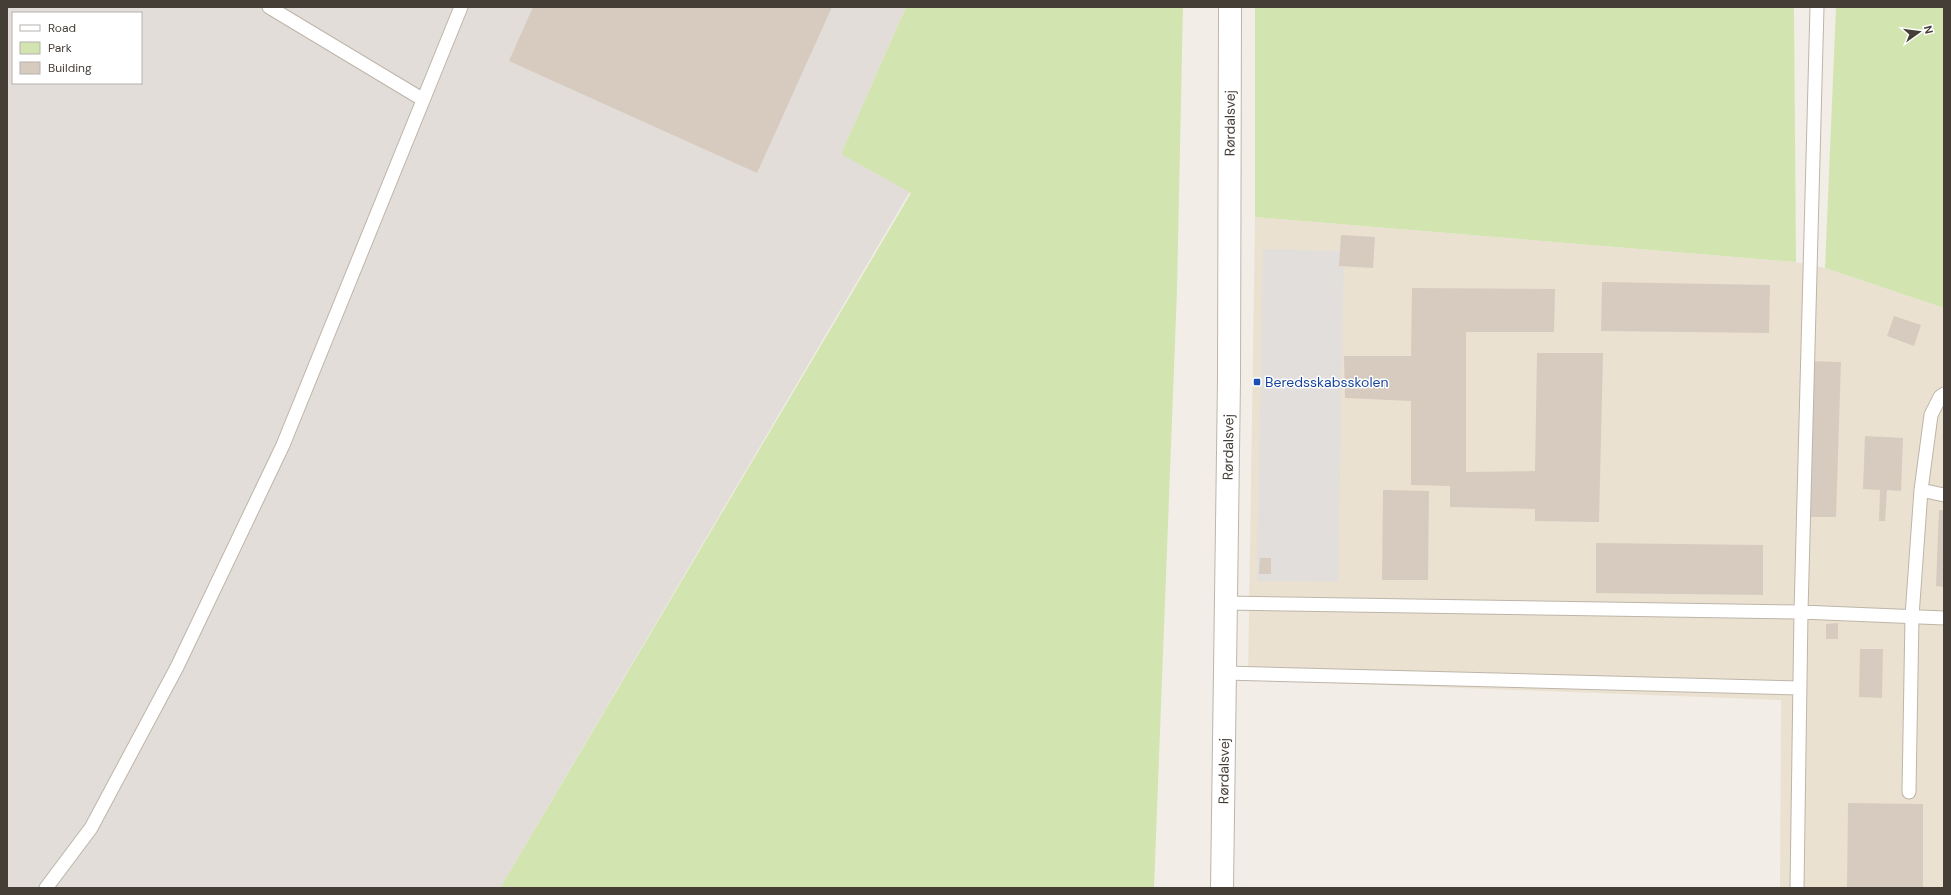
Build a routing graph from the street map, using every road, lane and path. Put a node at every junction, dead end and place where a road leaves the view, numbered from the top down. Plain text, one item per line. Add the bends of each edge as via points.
1 (269, 7) edge
2 (461, 7) edge
3 (1230, 7) edge
4 (1817, 7) edge
5 (422, 99) junction
6 (1944, 394) edge
7 (1920, 490) junction
8 (1944, 495) edge
9 (1226, 603) junction
10 (1801, 612) junction
11 (1912, 616) junction
12 (1944, 618) edge
13 (1225, 673) junction
14 (1800, 688) junction
15 (1909, 792) dead end
16 (46, 888) edge
17 (1222, 888) edge
18 (1797, 888) edge

1 - 5 lane
2 - 5 lane
3 - 9 street, Rørdalsvej
4 - 10 lane
5 - 16 lane via 283,445 177,667 91,828
6 - 7 lane via 1931,415
7 - 8 lane
7 - 11 lane
9 - 10 lane
9 - 13 street, Rørdalsvej
10 - 11 lane
10 - 14 lane
11 - 12 lane
11 - 15 lane
13 - 14 lane
13 - 17 street, Rørdalsvej
14 - 18 lane

